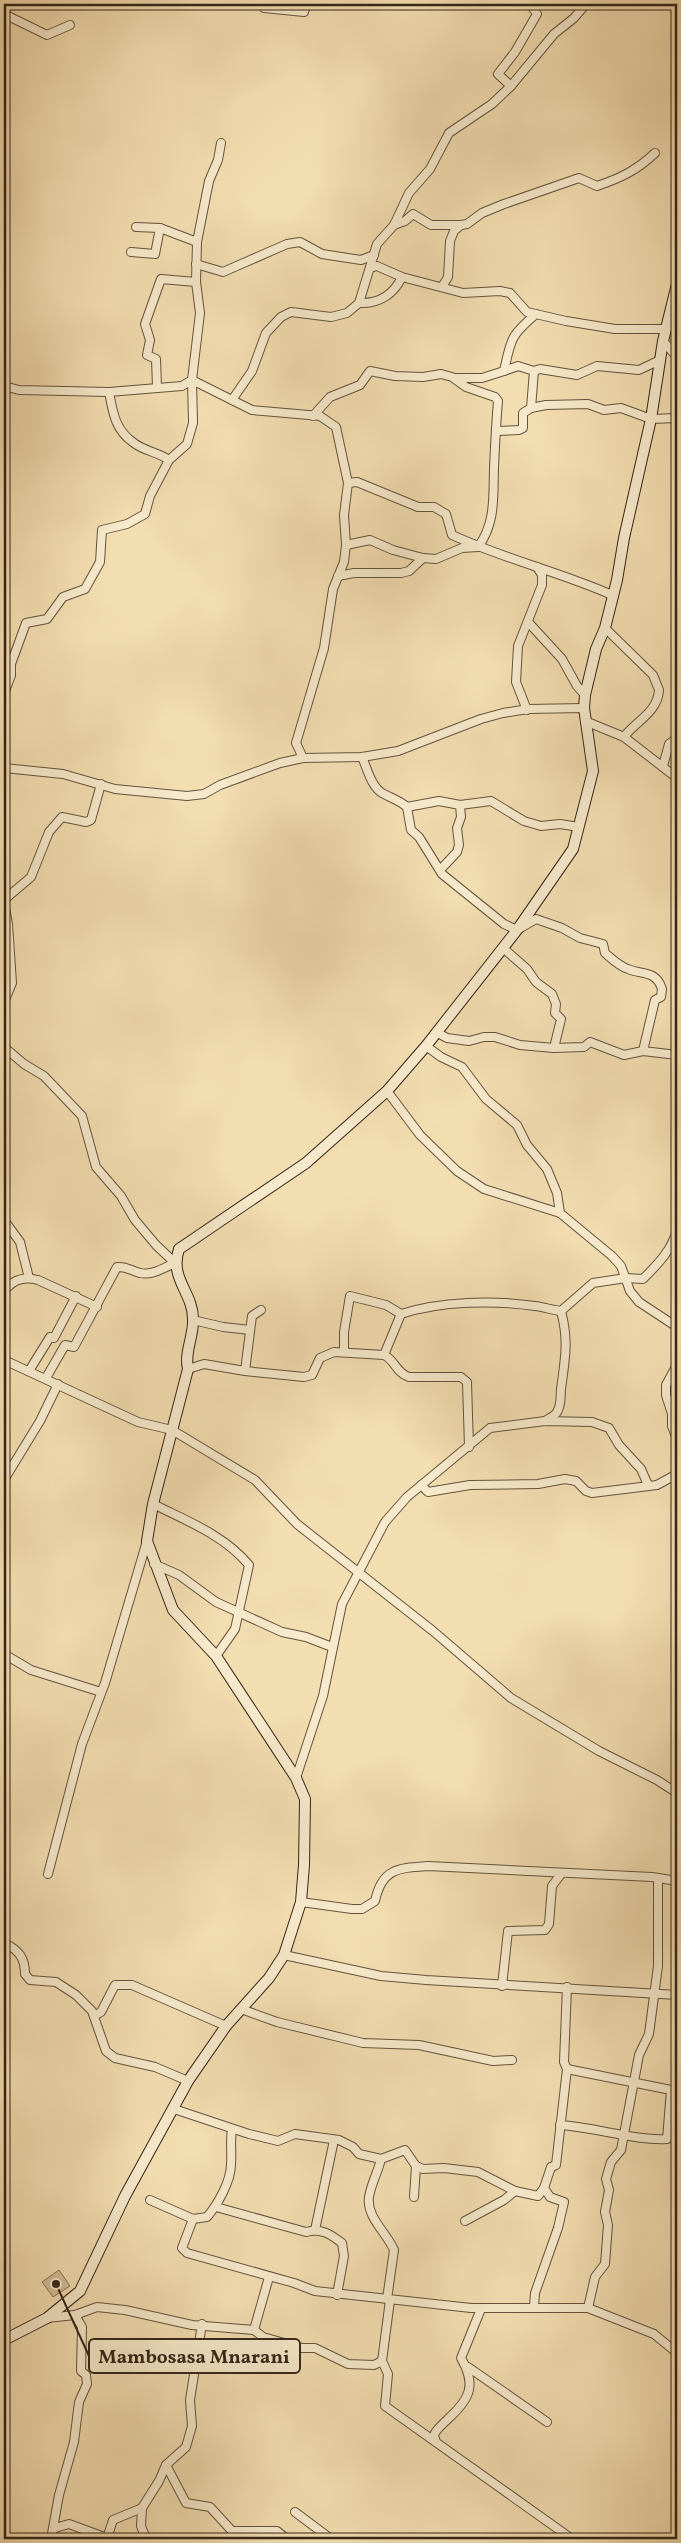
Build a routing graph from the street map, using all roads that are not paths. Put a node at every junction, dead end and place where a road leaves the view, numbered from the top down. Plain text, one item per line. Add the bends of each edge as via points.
1 (306, 4) edge
2 (530, 4) edge
3 (586, 4) edge
4 (264, 8) dead end
5 (4, 14) edge
6 (70, 25) dead end
7 (511, 86) junction
8 (221, 143) dead end
9 (655, 153) dead end
10 (394, 225) junction
11 (462, 225) junction
12 (136, 227) dead end
13 (160, 228) junction
14 (197, 242) junction
15 (132, 252) dead end
16 (374, 255) junction
17 (196, 264) junction
18 (370, 268) junction
19 (402, 277) junction
20 (196, 282) junction
21 (677, 284) edge
22 (442, 287) junction
23 (359, 303) junction
24 (536, 314) junction
25 (665, 329) junction
26 (662, 341) junction
27 (677, 357) edge
28 (660, 360) junction
29 (504, 371) junction
30 (534, 371) junction
31 (456, 378) junction
32 (192, 380) junction
33 (4, 386) edge
34 (157, 387) junction
35 (109, 392) junction
36 (232, 400) junction
37 (531, 408) junction
38 (313, 416) junction
39 (677, 418) edge
40 (651, 419) junction
41 (497, 431) junction
42 (169, 460) junction
43 (348, 483) junction
44 (346, 545) junction
45 (478, 547) junction
46 (423, 558) junction
47 (537, 567) junction
48 (338, 576) junction
49 (612, 594) junction
50 (528, 622) junction
51 (605, 628) junction
52 (8, 673) edge
53 (4, 694) edge
54 (586, 695) junction
55 (584, 708) junction
56 (527, 710) junction
57 (585, 720) junction
58 (624, 737) junction
59 (677, 738) edge
60 (362, 757) junction
61 (303, 758) junction
62 (663, 766) junction
63 (4, 768) edge
64 (677, 778) edge
65 (101, 784) junction
66 (460, 805) junction
67 (407, 807) junction
68 (579, 827) junction
69 (440, 870) junction
70 (4, 901) edge
71 (517, 930) junction
72 (503, 948) junction
73 (4, 1002) edge
74 (436, 1032) junction
75 (426, 1046) junction
76 (4, 1047) edge
77 (554, 1048) junction
78 (643, 1051) junction
79 (677, 1055) edge
80 (387, 1090) junction
81 (560, 1213) junction
82 (4, 1220) edge
83 (677, 1235) edge
84 (175, 1262) junction
85 (29, 1278) junction
86 (626, 1278) junction
87 (4, 1286) edge
88 (76, 1296) junction
89 (97, 1307) junction
90 (261, 1310) dead end
91 (561, 1311) junction
92 (401, 1314) junction
93 (194, 1320) junction
94 (677, 1327) edge
95 (250, 1330) junction
96 (344, 1352) junction
97 (384, 1355) junction
98 (4, 1360) edge
99 (677, 1365) edge
100 (188, 1369) junction
101 (29, 1371) junction
102 (244, 1371) junction
103 (46, 1378) junction
104 (58, 1384) junction
105 (545, 1421) junction
106 (172, 1430) junction
107 (677, 1439) edge
108 (469, 1447) junction
109 (677, 1474) edge
110 (4, 1480) edge
111 (421, 1485) junction
112 (648, 1486) junction
113 (153, 1504) junction
114 (148, 1541) junction
115 (154, 1564) junction
116 (358, 1574) junction
117 (240, 1612) junction
118 (332, 1647) junction
119 (4, 1654) edge
120 (216, 1656) junction
121 (101, 1692) junction
122 (296, 1778) junction
123 (677, 1793) edge
124 (48, 1874) dead end
125 (561, 1874) junction
126 (658, 1879) junction
127 (677, 1881) edge
128 (301, 1902) junction
129 (4, 1943) edge
130 (284, 1955) junction
131 (502, 1986) junction
132 (567, 1987) junction
133 (655, 1992) junction
134 (677, 1994) edge
135 (241, 2009) junction
136 (94, 2016) junction
137 (226, 2026) junction
138 (512, 2060) dead end
139 (567, 2069) junction
140 (188, 2081) junction
141 (634, 2081) junction
142 (174, 2109) junction
143 (560, 2125) junction
144 (232, 2129) junction
145 (625, 2134) junction
146 (334, 2140) junction
147 (381, 2159) junction
148 (416, 2166) junction
149 (544, 2188) junction
150 (515, 2191) junction
151 (414, 2197) dead end
152 (150, 2200) dead end
153 (216, 2207) junction
154 (193, 2219) junction
155 (465, 2221) dead end
156 (315, 2230) junction
157 (269, 2278) junction
158 (337, 2295) junction
159 (388, 2300) junction
160 (534, 2306) junction
161 (588, 2308) junction
162 (481, 2309) junction
163 (76, 2315) junction
164 (47, 2318) junction
165 (202, 2324) junction
166 (254, 2330) junction
167 (4, 2340) edge
168 (677, 2354) edge
169 (382, 2361) junction
170 (466, 2366) junction
171 (547, 2422) dead end
172 (436, 2442) junction
173 (166, 2465) junction
174 (142, 2508) junction
175 (294, 2512) dead end
176 (55, 2528) junction
177 (51, 2539) edge
178 (146, 2539) edge
179 (287, 2539) edge
180 (331, 2539) edge
181 (572, 2539) edge

1 - 4 street via 304,12
2 - 7 street via 537,14 516,52 498,74
3 - 7 street via 554,34
5 - 6 street via 47,35
7 - 10 street via 492,104 449,133 430,169 409,193
8 - 14 street
9 - 11 street via 626,176 597,186 579,178 504,204
10 - 11 street via 413,214 431,225
10 - 16 street via 377,244
11 - 22 street via 454,231 450,241 448,277
12 - 13 street
13 - 14 street
13 - 15 street via 155,254
14 - 17 street
16 - 17 street via 361,260 322,254 300,242 287,244 223,272
16 - 18 street
17 - 20 street
18 - 19 street via 377,266
18 - 23 street
19 - 22 street
19 - 23 street via 395,291 370,304
20 - 32 street via 200,313
20 - 34 street via 161,279 157,284 146,324 150,340 147,355 156,359
21 - 25 street
22 - 24 street via 463,293 510,293 521,308
23 - 36 street via 347,313 331,317 291,312 281,317 266,333 252,371
24 - 25 street via 590,326
24 - 29 street via 511,341
25 - 26 street
26 - 27 street
26 - 28 street
28 - 30 street via 639,370 597,366 577,375 540,369
28 - 40 street
29 - 30 street via 518,366
29 - 31 street via 482,378
30 - 37 street
31 - 38 street via 440,374 423,377 370,371 360,385 330,396
31 - 41 street via 466,387 495,397 498,401
32 - 34 street via 182,386
32 - 36 street
32 - 42 street via 193,423 187,444
33 - 35 street via 19,390
34 - 35 street
35 - 42 street via 115,424 134,443
36 - 38 street via 266,413
37 - 40 street via 588,404 604,410 621,408
37 - 41 street via 523,413 523,428
38 - 43 street via 327,419 336,428
39 - 40 street
40 - 49 street
41 - 45 street via 495,502
42 - 52 street via 150,496 145,514 127,524 102,530 100,562 85,588 63,597 48,619 26,623
43 - 44 street via 344,515
43 - 45 street via 357,482 418,507 441,510 446,514 452,535
44 - 46 street via 370,540
44 - 48 street
45 - 46 street via 462,548 436,559
45 - 47 street
46 - 48 street via 409,571 401,573
47 - 49 street
47 - 50 street via 542,575 542,585
48 - 61 street via 324,648 296,742
49 - 51 street
50 - 54 street via 562,659
50 - 56 street via 518,646 516,682
51 - 54 street via 596,649
51 - 58 street via 653,675 659,690 652,708
52 - 53 street
54 - 55 street
55 - 56 street
55 - 57 street
56 - 60 street via 480,718 398,751
57 - 58 street
57 - 68 street via 593,771
58 - 62 street
59 - 62 street via 669,744
60 - 61 street
60 - 67 street via 380,792
61 - 65 street via 280,763 204,794 186,796 115,789
62 - 64 street
63 - 65 street via 63,774
65 - 70 street via 91,820 86,822 62,817 49,832 31,877
66 - 67 street via 439,801
66 - 68 street via 492,801 524,821 541,826
66 - 69 street via 462,817 457,828 457,852
67 - 69 street via 411,830
68 - 71 street via 573,849
69 - 71 street via 504,924
70 - 73 street via 12,983
71 - 72 street
71 - 78 street via 536,919 544,921 580,938 603,944 605,953 629,970 648,972 655,977 662,989 652,1011
72 - 74 street
72 - 77 street via 552,994 555,1013 561,1020
74 - 75 street
74 - 77 street via 447,1038 469,1041 495,1037 520,1045
75 - 80 street
75 - 81 street via 441,1058 462,1067 486,1099 518,1125 527,1145 547,1169 557,1192
76 - 84 street via 44,1076 82,1116 96,1168 145,1233
77 - 78 street via 584,1047 590,1042 624,1055
78 - 79 street
80 - 81 street via 420,1135 457,1171 484,1189
80 - 84 street via 300,1168 179,1249
81 - 86 street via 612,1256
82 - 85 street via 20,1242
83 - 86 street via 658,1264 642,1279
84 - 89 street via 152,1273 117,1267
84 - 93 street
85 - 87 street
85 - 88 street
86 - 91 street via 593,1282
86 - 94 street via 630,1291 639,1302
88 - 89 street
88 - 101 street via 54,1338 50,1337
89 - 103 street via 74,1347 65,1345
90 - 95 street via 252,1316
91 - 92 street via 508,1303 439,1305
91 - 105 street via 567,1351 561,1403 556,1414
92 - 96 street via 386,1305 350,1296
92 - 97 street
93 - 95 street
93 - 100 street via 186,1361
95 - 102 street
96 - 97 street
96 - 102 street via 320,1358 312,1375 304,1377
97 - 108 street via 392,1359 402,1375 461,1377 467,1382
98 - 101 street
99 - 107 street via 666,1385 666,1394
100 - 102 street via 204,1364
100 - 106 street
101 - 103 street
103 - 104 street
104 - 106 street via 138,1422
104 - 110 street via 40,1422
105 - 108 street via 490,1428
105 - 112 street via 592,1422 609,1428 619,1445 641,1468
106 - 113 street
106 - 116 street via 255,1480 297,1524
108 - 111 street
109 - 112 street via 665,1482
111 - 112 street via 428,1492 470,1485 538,1484 565,1479 576,1481 592,1493
111 - 116 street via 385,1522
113 - 114 street
113 - 117 street via 208,1531 249,1565
114 - 115 street
114 - 121 street
115 - 117 street via 178,1575 216,1602
115 - 120 street via 173,1610
116 - 118 street via 342,1604
116 - 123 street via 433,1631 511,1698
117 - 118 street via 282,1632
117 - 120 street via 235,1629
118 - 122 street via 323,1696
119 - 121 street via 31,1670
120 - 122 street
121 - 124 street via 82,1744
122 - 128 street via 305,1799
125 - 126 street
125 - 128 street via 428,1866 397,1868 379,1884 376,1902 362,1909
125 - 131 street via 552,1886 549,1924 545,1930 508,1932
126 - 127 street
126 - 133 street
128 - 130 street
129 - 136 street via 14,1948 25,1962 25,1974 30,1980 56,1982 76,1995
130 - 131 street via 381,1976
130 - 135 street via 269,1978
131 - 132 street
132 - 133 street
132 - 139 street via 564,2062
133 - 134 street
133 - 141 street via 649,2034 639,2055
135 - 137 street
135 - 138 street via 277,2022 363,2044 419,2045 493,2060
136 - 137 street via 101,2012 114,1984 132,1985
136 - 140 street via 106,2051 115,2058 155,2067
137 - 140 street
139 - 141 street
139 - 143 street
140 - 142 street
141 - 145 street
141 - 145 street via 672,2090 668,2139 654,2140
142 - 144 street
142 - 164 street via 125,2196 80,2291
143 - 145 street
143 - 149 street via 556,2165 551,2167
144 - 146 street via 278,2142 295,2134
144 - 153 street via 232,2166
145 - 161 street via 606,2179 609,2190 605,2212 608,2225 605,2264 595,2278
146 - 147 street via 353,2147 359,2154
146 - 156 street
147 - 148 street via 405,2150
147 - 159 street via 369,2196 369,2207 394,2250
148 - 150 street via 478,2172
148 - 151 street
149 - 150 street via 538,2196
149 - 160 street via 550,2198 564,2202 535,2293
150 - 155 street
152 - 154 street
153 - 154 street via 207,2217
153 - 156 street via 306,2232
154 - 157 street via 182,2248 187,2253
156 - 158 street via 328,2232 342,2243 344,2256
157 - 158 street
157 - 166 street
158 - 159 street
159 - 162 street
159 - 169 street
160 - 161 street
160 - 162 street
161 - 168 street via 654,2334
162 - 170 street via 461,2358
163 - 164 street
163 - 165 street via 96,2306 192,2325
163 - 176 street via 82,2327 81,2371 86,2375 87,2384 79,2402 74,2442 54,2515
164 - 167 street
165 - 166 street
165 - 173 street via 190,2400 192,2426 186,2447
166 - 169 street via 263,2337 302,2348 315,2348 348,2364 374,2365
169 - 172 street via 388,2374 384,2406
170 - 171 street
170 - 172 street via 470,2372 468,2396 465,2403 436,2429
172 - 181 street
173 - 174 street
173 - 179 street via 186,2503 210,2507 232,2531 277,2531
174 - 176 street via 113,2520 107,2538 69,2524
174 - 178 street via 141,2526
175 - 180 street
176 - 177 street

